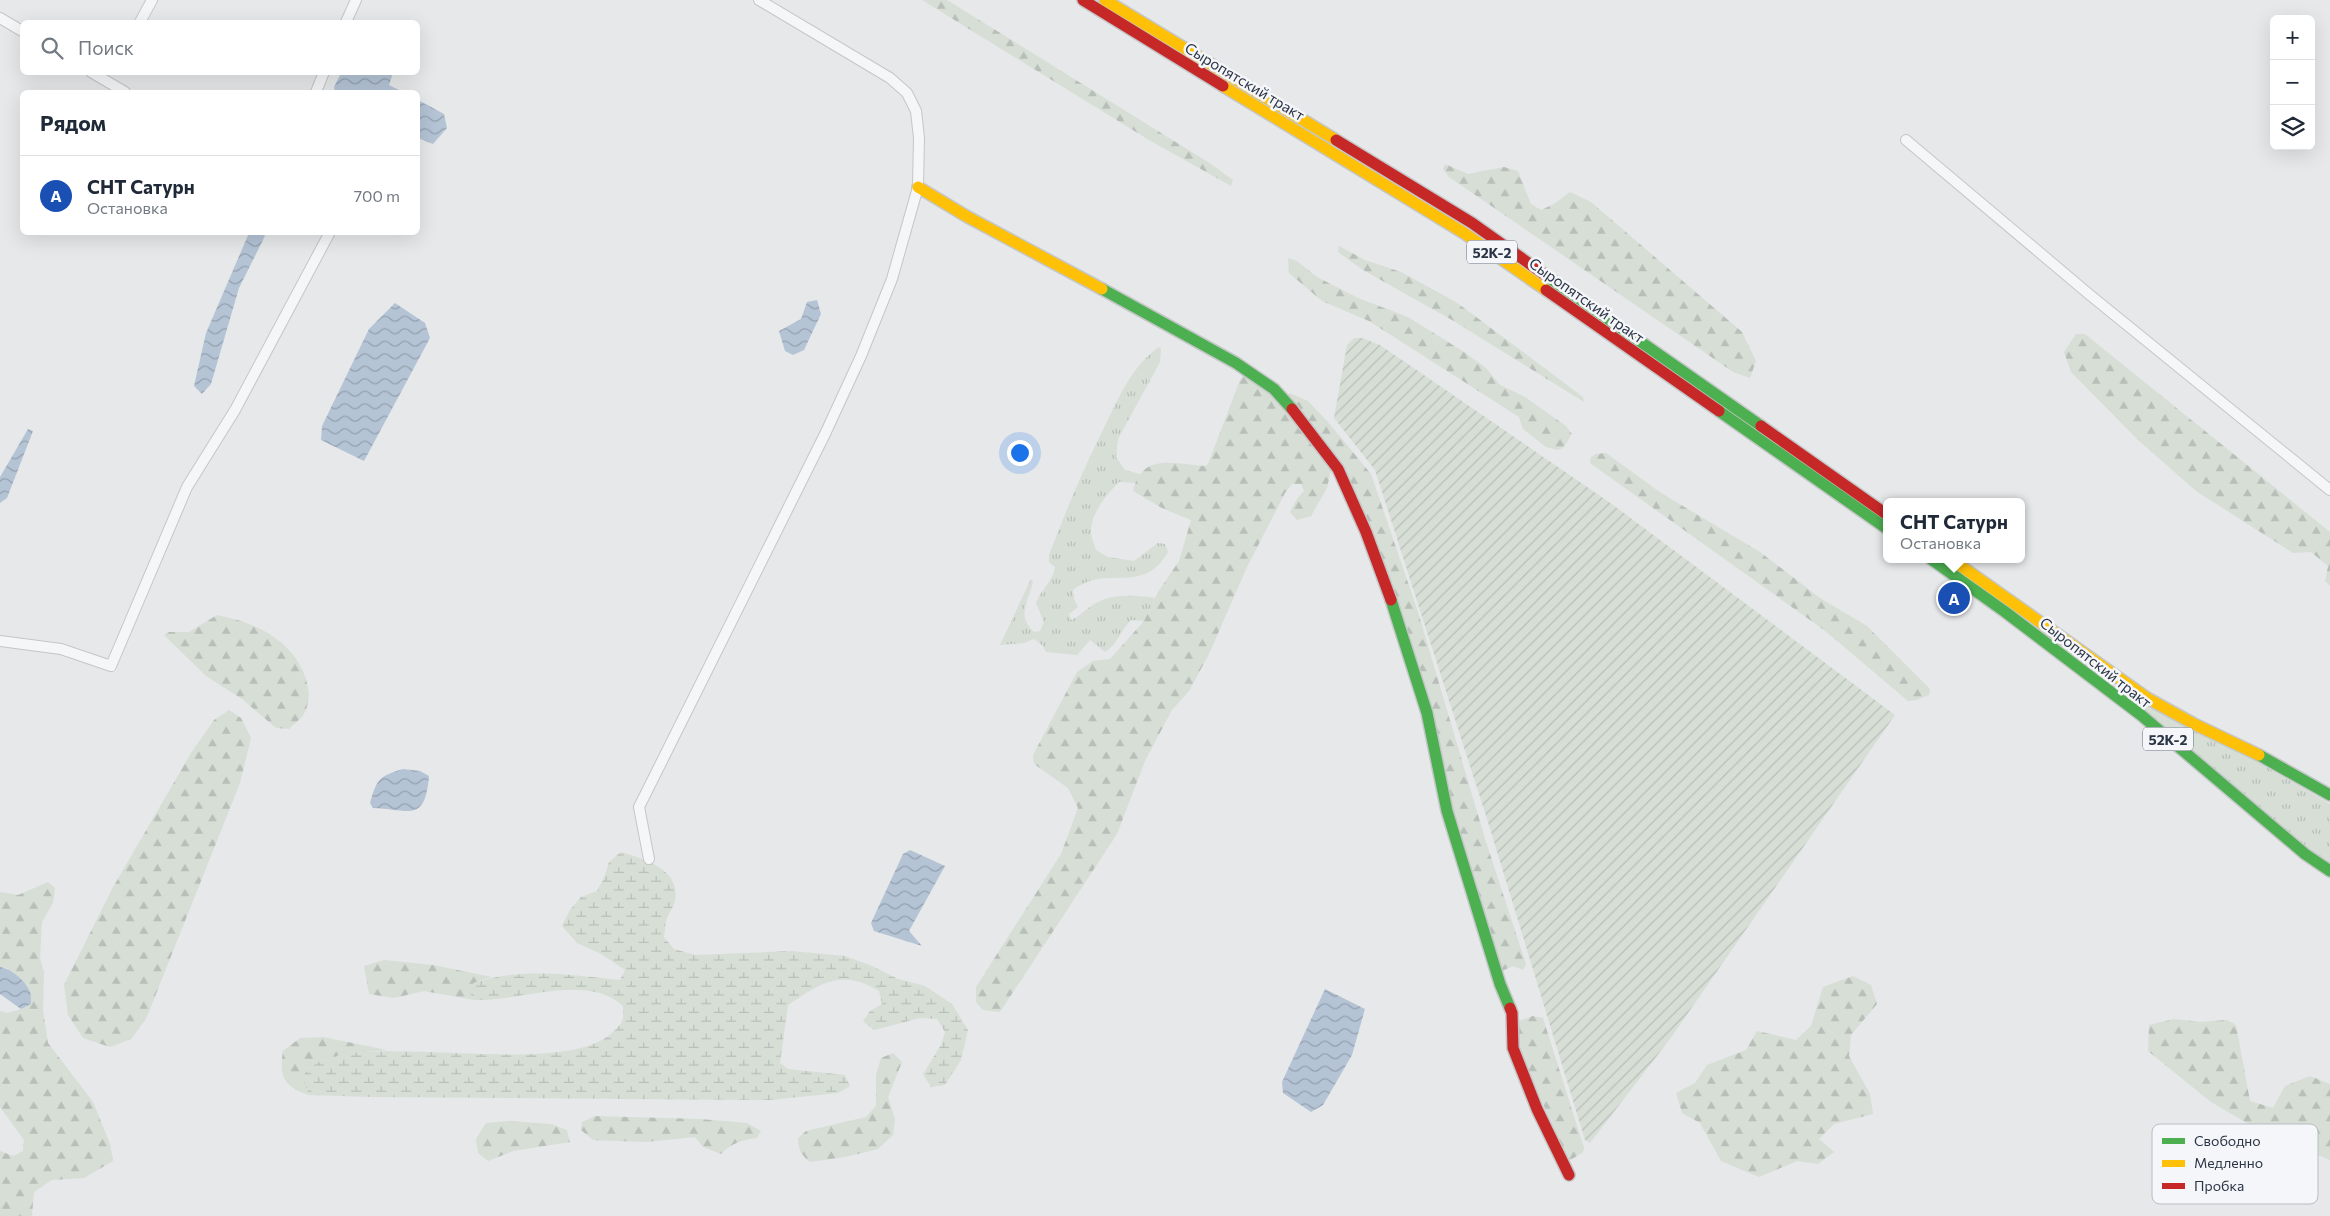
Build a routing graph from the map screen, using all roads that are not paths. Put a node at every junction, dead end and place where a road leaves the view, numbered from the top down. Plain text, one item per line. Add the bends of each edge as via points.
1 (152, 0) edge
2 (356, 0) edge
3 (759, 0) edge
4 (1083, 0) edge
5 (1105, 0) edge
6 (0, 18) edge
7 (141, 20) edge
8 (347, 20) edge
9 (20, 31) edge
10 (96, 75) edge
11 (113, 75) edge
12 (323, 75) edge
13 (109, 83) junction
14 (121, 90) edge
15 (317, 90) edge
16 (1906, 140) dead end
17 (918, 187) junction
18 (328, 235) edge
19 (2330, 490) edge
20 (1883, 512) edge
21 (1883, 526) edge
22 (1936, 563) edge
23 (1957, 563) edge
24 (0, 641) edge
25 (2330, 795) edge
26 (649, 859) dead end
27 (2330, 871) edge
28 (1570, 1175) dead end

1 - 7 street
2 - 8 street
3 - 17 street via 890,78 907,93 917,118
4 - 21 main road, Сыропятский тракт / 52К-2 via 1464,233
5 - 20 main road, Сыропятский тракт / 52К-2 via 1472,223
6 - 9 street
10 - 13 street
11 - 13 street
12 - 15 street
13 - 14 street
16 - 19 street
17 - 26 street via 892,279 861,356 757,573 639,807
17 - 28 main road via 1236,363 1274,389 1338,469 1366,532 1427,713 1447,811 1497,976 1512,1014 1513,1048 1537,1109
18 - 24 street via 235,410 188,487 111,666 61,649
22 - 27 main road, Сыропятский тракт / 52К-2 via 2004,610 2141,715 2290,842
23 - 25 main road, Сыропятский тракт / 52К-2 via 2147,698

